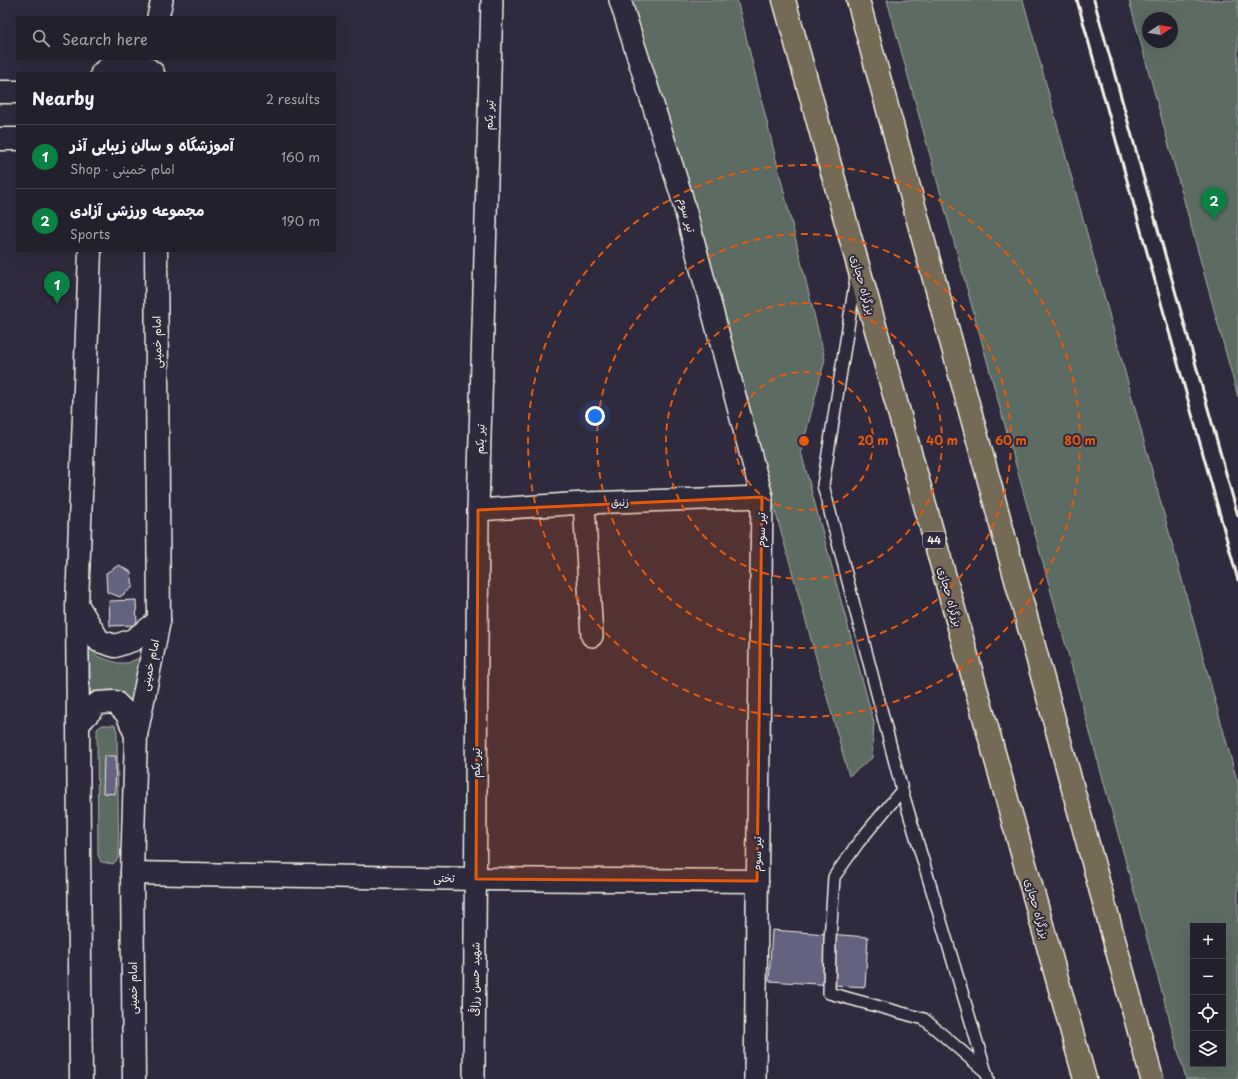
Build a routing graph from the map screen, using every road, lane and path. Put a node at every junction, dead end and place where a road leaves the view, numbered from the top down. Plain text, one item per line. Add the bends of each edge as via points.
1 (162, 0) edge
2 (492, 0) edge
3 (620, 0) edge
4 (784, 0) edge
5 (858, 0) edge
6 (158, 16) edge
7 (150, 67) edge
8 (103, 72) edge
9 (0, 92) edge
10 (16, 92) edge
11 (0, 139) edge
12 (16, 139) edge
13 (90, 252) edge
14 (156, 252) edge
15 (858, 267) junction
16 (762, 497) junction
17 (584, 503) junction
18 (478, 510) junction
19 (77, 605) junction
20 (159, 621) junction
21 (592, 636) dead end
22 (79, 723) junction
23 (136, 735) junction
24 (902, 790) junction
25 (132, 873) junction
26 (476, 879) junction
27 (757, 881) junction
28 (987, 1076) edge
29 (81, 1079) edge
30 (134, 1079) edge
31 (474, 1079) edge
32 (755, 1079) edge
33 (1085, 1079) edge
34 (1152, 1079) edge

1 - 6 street
2 - 18 street, تیر یکم
3 - 16 street, تیر سوم via 681,194
4 - 15 highway, بزرگراه حجازی / 44
5 - 34 highway
7 - 8 street via 124,62 113,65
9 - 10 street
11 - 12 street
13 - 19 street
14 - 20 street, امام خمینی
15 - 24 lane via 823,485
15 - 33 highway, بزرگراه حجازی / 44
16 - 17 street, زنبق
16 - 27 street, تیر سوم
17 - 18 street, زنبق
17 - 21 street
18 - 26 street, تیر یکم
19 - 20 street via 99,641 115,646 133,640
19 - 22 street
20 - 23 street, امام خمینی
22 - 23 street via 98,702 115,702 127,714
22 - 29 street
23 - 25 street, امام خمینی
24 - 28 lane
24 - 28 lane via 858,843 834,877 829,993 924,1019
25 - 26 street, تختی
25 - 30 street, امام خمینی
26 - 27 street, تختی
26 - 31 street, شهید حسن رزاقی
27 - 32 street, تیر سوم

